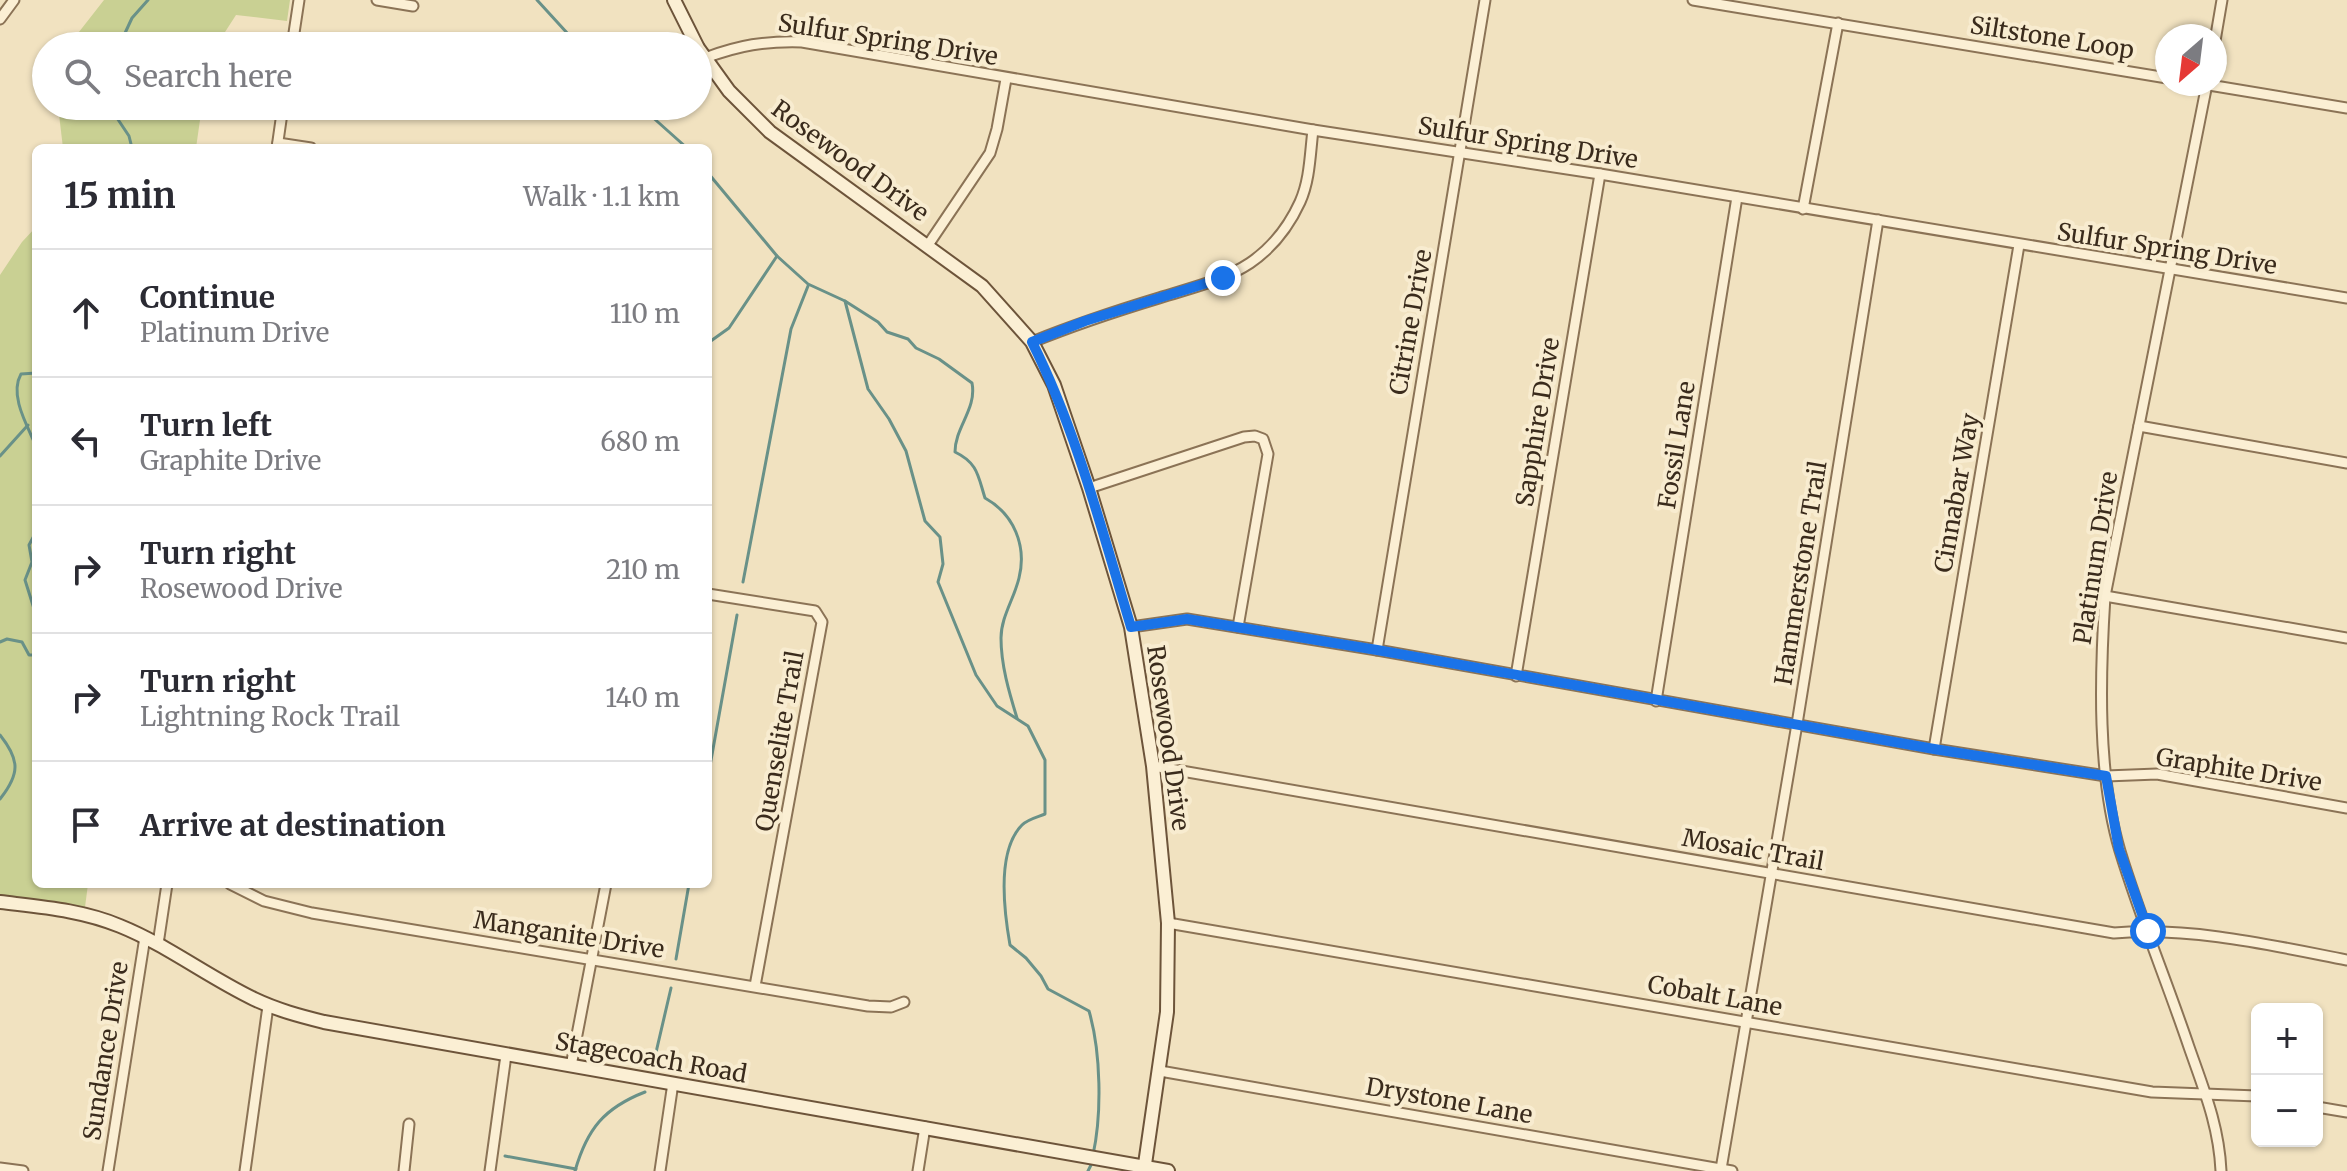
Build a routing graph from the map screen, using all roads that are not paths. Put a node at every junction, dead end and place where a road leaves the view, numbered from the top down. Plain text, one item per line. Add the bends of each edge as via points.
1 (14, 0) edge
2 (299, 0) edge
3 (377, 0) edge
4 (674, 0) edge
5 (1485, 0) edge
6 (1693, 0) edge
7 (2222, 0) edge
8 (1760, 5) edge
9 (413, 6) dead end
10 (0, 19) edge
11 (1838, 23) junction
12 (2218, 24) edge
13 (294, 32) edge
14 (690, 32) edge
15 (712, 50) edge
16 (712, 67) edge
17 (2155, 76) edge
18 (1006, 79) junction
19 (2227, 88) edge
20 (2204, 96) edge
21 (2347, 108) edge
22 (281, 120) edge
23 (1313, 130) junction
24 (278, 144) edge
25 (1460, 152) junction
26 (1600, 174) junction
27 (1737, 197) junction
28 (1803, 209) junction
29 (1878, 220) junction
30 (928, 245) junction
31 (2019, 245) junction
32 (2168, 270) junction
33 (2347, 298) edge
34 (1032, 342) junction
35 (2139, 426) junction
36 (2347, 463) edge
37 (1089, 488) junction
38 (712, 595) edge
39 (2105, 596) junction
40 (1131, 627) junction
41 (1238, 627) junction
42 (2347, 638) edge
43 (1377, 650) junction
44 (1516, 676) junction
45 (1656, 701) junction
46 (1797, 724) junction
47 (1934, 749) junction
48 (1153, 766) junction
49 (2106, 776) junction
50 (2347, 808) edge
51 (1771, 873) junction
52 (166, 888) edge
53 (238, 888) edge
54 (605, 888) edge
55 (0, 902) edge
56 (1168, 923) junction
57 (2148, 931) junction
58 (145, 937) junction
59 (158, 944) junction
60 (592, 959) junction
61 (2347, 960) edge
62 (755, 986) junction
63 (904, 1002) dead end
64 (268, 1006) junction
65 (1746, 1021) junction
66 (506, 1055) junction
67 (571, 1066) junction
68 (1160, 1071) junction
69 (673, 1083) junction
70 (2205, 1093) junction
71 (2251, 1096) edge
72 (2323, 1108) edge
73 (2347, 1112) edge
74 (409, 1124) dead end
75 (925, 1127) junction
76 (0, 1168) edge
77 (1145, 1169) edge
78 (1727, 1170) edge
79 (23, 1171) edge
80 (108, 1171) edge
81 (245, 1171) edge
82 (404, 1171) edge
83 (490, 1171) edge
84 (660, 1171) edge
85 (918, 1171) edge
86 (1168, 1171) edge
87 (2221, 1171) edge

1 - 10 street
2 - 13 street
3 - 9 street
4 - 14 street, Rosewood Drive
5 - 25 street, Citrine Drive
6 - 8 street, Siltstone Loop
7 - 12 street
8 - 11 street, Siltstone Loop
11 - 17 street, Siltstone Loop
11 - 28 street
15 - 18 street, Sulfur Spring Drive via 802,42
16 - 30 street, Rosewood Drive via 746,111 770,132
18 - 23 street, Sulfur Spring Drive
18 - 30 street via 990,153
19 - 21 street
20 - 32 street, Platinum Drive
22 - 24 street
23 - 25 street, Sulfur Spring Drive
23 - 34 street via 1300,201 1270,247 1249,264 1223,278
25 - 26 street, Sulfur Spring Drive
25 - 43 street, Citrine Drive
26 - 27 street, Sulfur Spring Drive
26 - 44 street, Sapphire Drive
27 - 28 street, Sulfur Spring Drive
27 - 45 street, Fossil Lane
28 - 29 street, Sulfur Spring Drive
29 - 31 street, Sulfur Spring Drive
29 - 46 street, Hammerstone Trail
30 - 34 street, Rosewood Drive via 982,286
31 - 32 street, Sulfur Spring Drive
31 - 47 street, Cinnabar Way
32 - 33 street, Sulfur Spring Drive
32 - 35 street, Platinum Drive
34 - 37 street, Rosewood Drive via 1054,385
35 - 36 street
35 - 39 street, Platinum Drive
37 - 40 street, Rosewood Drive
37 - 41 street via 1244,437 1263,439 1268,454
38 - 62 street, Quenselite Trail via 815,611 822,622
39 - 42 street
39 - 49 street, Platinum Drive via 2100,665
40 - 41 street, Graphite Drive via 1187,619
40 - 48 street, Rosewood Drive
41 - 43 street, Graphite Drive
43 - 44 street, Graphite Drive
44 - 45 street, Graphite Drive
45 - 46 street, Graphite Drive
46 - 47 street, Graphite Drive
46 - 51 street, Hammerstone Trail
47 - 49 street, Graphite Drive
48 - 51 street, Mosaic Trail
48 - 56 street, Rosewood Drive
49 - 50 street, Graphite Drive via 2157,774
49 - 57 street, Platinum Drive via 2119,849
51 - 57 street, Mosaic Trail via 2114,933
51 - 65 street, Hammerstone Trail
52 - 59 street
53 - 60 street, Manganite Drive via 282,906
54 - 60 street
55 - 58 street, Stagecoach Road via 94,917
56 - 65 street, Cobalt Lane
56 - 68 street, Rosewood Drive
57 - 61 street, Mosaic Trail via 2214,935
57 - 70 street, Platinum Drive
58 - 59 street, Stagecoach Road
58 - 80 street, Sundance Drive
59 - 64 street, Stagecoach Road
60 - 62 street, Manganite Drive
60 - 67 street
62 - 63 street, Manganite Drive via 868,1006
64 - 66 street, Stagecoach Road via 324,1022
64 - 81 street
65 - 70 street, Cobalt Lane via 2152,1092
65 - 78 street, Hammerstone Trail
66 - 67 street, Stagecoach Road
66 - 83 street
67 - 69 street, Stagecoach Road
68 - 77 street, Rosewood Drive
68 - 78 street, Drystone Lane
69 - 75 street, Stagecoach Road
69 - 84 street
70 - 71 street, Cobalt Lane
70 - 87 street, Platinum Drive via 2220,1138
72 - 73 street
74 - 82 street
75 - 77 street, Stagecoach Road
75 - 85 street
76 - 79 street
77 - 86 street, Stagecoach Road

